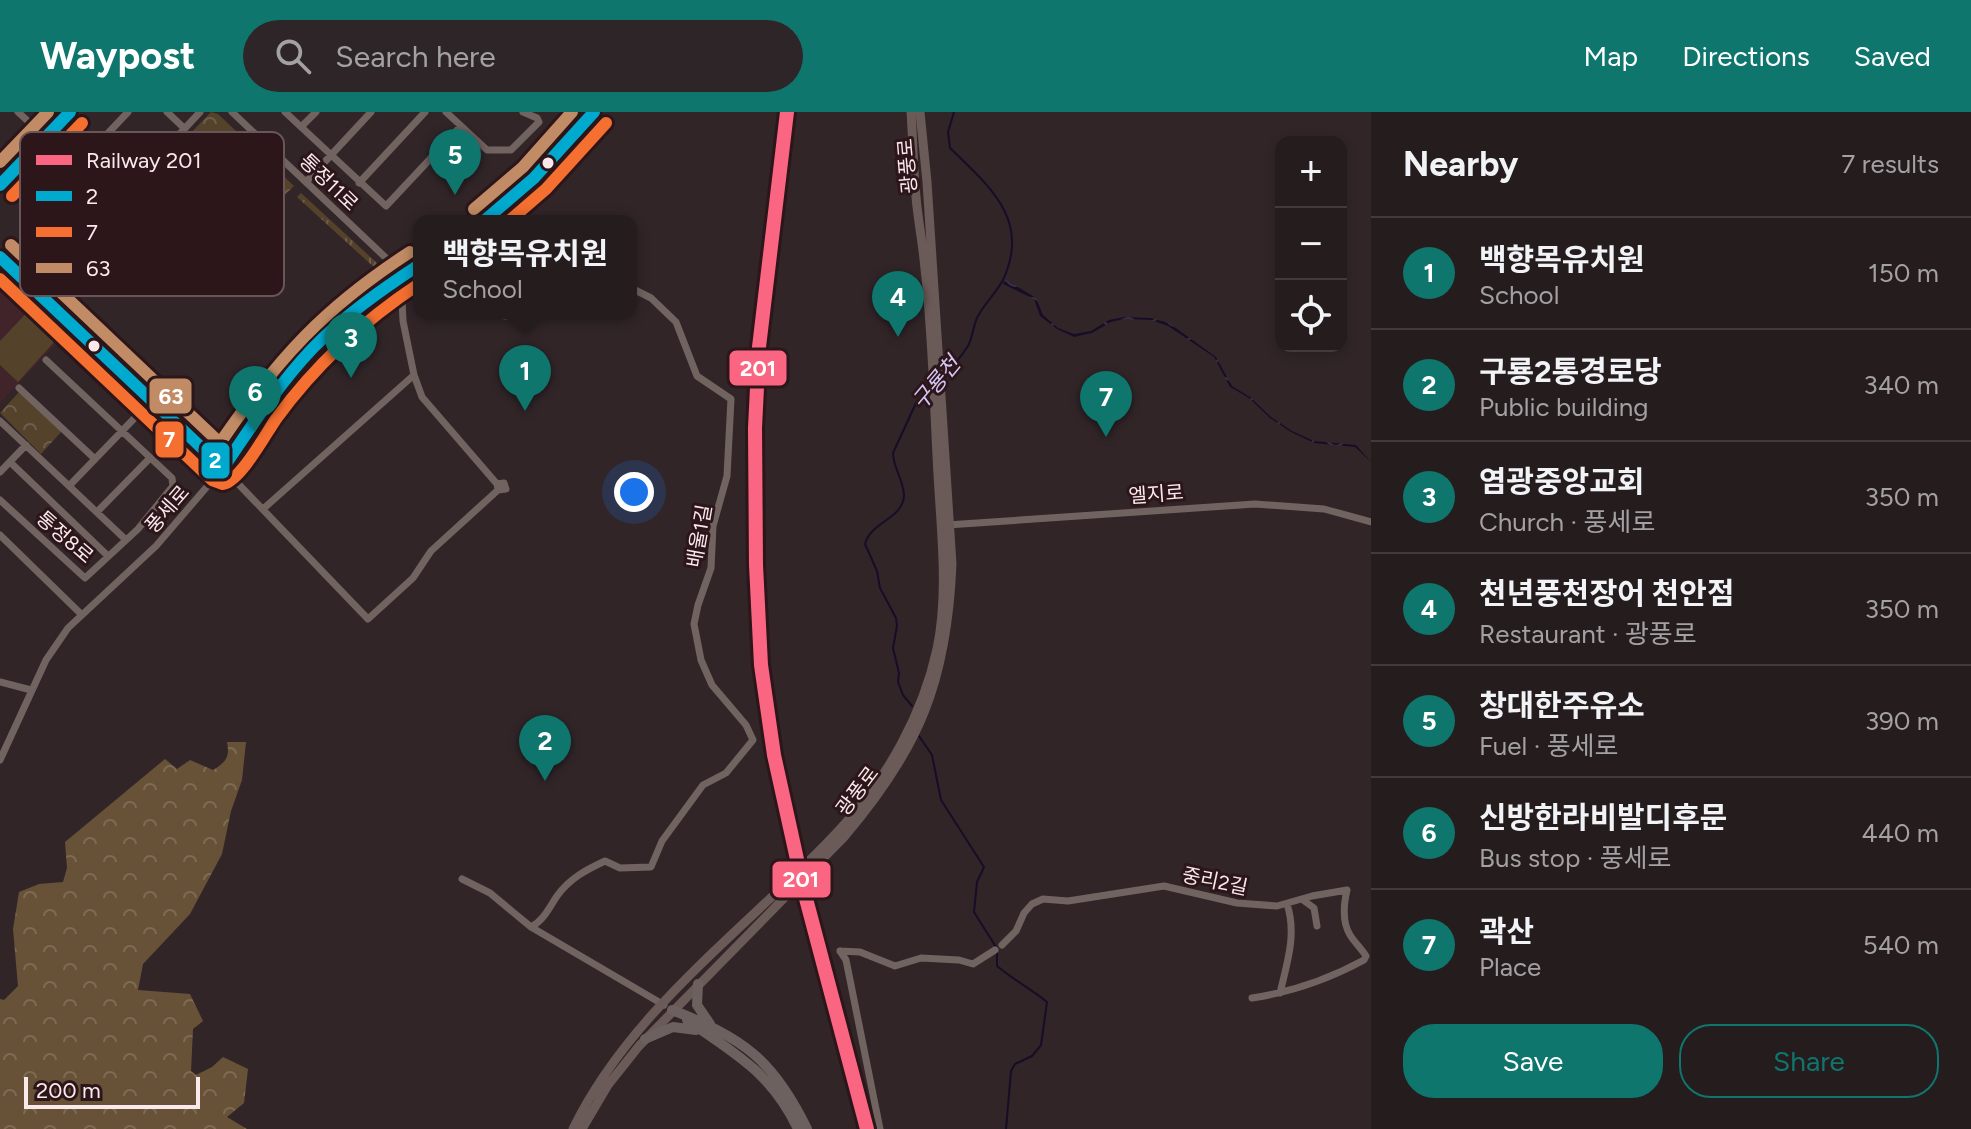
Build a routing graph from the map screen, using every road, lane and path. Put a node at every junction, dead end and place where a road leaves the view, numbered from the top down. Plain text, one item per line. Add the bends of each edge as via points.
1 (18, 112) edge
2 (70, 112) edge
3 (128, 112) edge
4 (167, 112) edge
5 (200, 112) edge
6 (232, 112) edge
7 (285, 112) edge
8 (316, 112) edge
9 (371, 112) edge
10 (425, 112) edge
11 (446, 112) edge
12 (523, 112) edge
13 (594, 112) edge
14 (911, 112) edge
15 (920, 112) edge
16 (461, 126) junction
17 (301, 127) junction
18 (184, 128) junction
19 (38, 132) edge
20 (51, 132) edge
21 (109, 132) edge
22 (180, 132) edge
23 (253, 132) edge
24 (330, 156) junction
25 (284, 161) edge
26 (20, 165) edge
27 (306, 182) junction
28 (359, 183) junction
29 (0, 185) edge
30 (504, 206) junction
31 (492, 215) edge
32 (502, 215) edge
33 (1, 260) edge
34 (413, 269) edge
35 (401, 277) junction
36 (20, 278) edge
37 (637, 291) edge
38 (40, 296) edge
39 (46, 360) dead end
40 (935, 364) junction
41 (414, 375) junction
42 (19, 388) dead end
43 (152, 400) junction
44 (0, 421) edge
45 (122, 431) junction
46 (26, 445) junction
47 (150, 458) junction
48 (95, 459) junction
49 (10, 462) junction
50 (223, 468) junction
51 (0, 472) edge
52 (69, 486) junction
53 (0, 500) edge
54 (263, 509) junction
55 (97, 512) junction
56 (1371, 522) edge
57 (945, 526) junction
58 (0, 535) edge
59 (125, 539) junction
60 (108, 556) junction
61 (81, 614) junction
62 (0, 682) edge
63 (31, 690) junction
64 (0, 760) edge
65 (462, 879) dead end
66 (1317, 884) dead end
67 (1308, 898) junction
68 (1287, 904) junction
69 (1317, 926) dead end
70 (531, 927) junction
71 (698, 984) junction
72 (1280, 993) junction
73 (1252, 998) dead end
74 (667, 1007) junction
75 (702, 1032) junction
76 (722, 1032) junction
77 (645, 1039) junction
78 (573, 1129) edge
79 (582, 1129) edge
80 (798, 1129) edge
81 (807, 1129) edge
82 (880, 1129) edge

1 - 19 street
2 - 20 street
3 - 21 street
4 - 18 street
5 - 18 street
6 - 23 street, 통정11로
7 - 17 street
8 - 17 street
9 - 24 street
10 - 28 street
11 - 16 street
12 - 16 street via 539,122 511,150 487,150
13 - 30 street
14 - 40 main road, 광풍로
15 - 40 main road, 광풍로
16 - 28 street via 386,206
17 - 24 street
18 - 22 street
24 - 27 street
24 - 28 street
25 - 27 street, 통정11로
26 - 29 street
27 - 35 street, 통정11로
30 - 31 street
30 - 32 street
33 - 36 street
34 - 35 street, 풍세로
35 - 41 street
35 - 50 street, 풍세로 via 345,318 304,358
37 - 70 street, 배울1길 via 676,322 697,376 731,399 727,476 713,526 711,568 694,624 712,685 753,740 726,773 703,785 662,841 651,867 620,868 605,861 579,873
38 - 43 street
39 - 45 street, 통정8로
40 - 57 main road, 광풍로
41 - 54 street
41 - 54 street via 422,397 498,487 368,619
42 - 48 street
43 - 45 street, 통정8로
43 - 50 street
44 - 46 street, 통정8로
45 - 47 street, 통정8로
45 - 48 street, 통정8로
46 - 49 street
46 - 52 street, 통정8로
47 - 55 street, 통정8로
47 - 59 street, 통정8로 via 174,483 148,519
48 - 52 street, 통정8로
49 - 51 street
49 - 60 street, 통정8로
50 - 54 street
50 - 61 street, 풍세로 via 156,546
52 - 55 street, 통정8로
53 - 60 street, 통정8로 via 83,577
55 - 59 street, 통정8로
56 - 57 street, 엘지로 via 1324,509 1255,504
57 - 71 main road, 광풍로 via 950,616 944,651 925,713 902,758 844,837
57 - 74 main road, 광풍로 via 937,648 925,690 883,774 842,827
58 - 61 street
59 - 60 street, 통정8로
61 - 63 street, 풍세로 via 56,643
62 - 63 street
63 - 64 street, 풍세로
65 - 70 street via 490,893
66 - 67 street
67 - 68 street, 중리2길
67 - 69 street
67 - 72 street, 중리2길 via 1347,890 1346,928 1366,956 1334,976
68 - 72 street via 1291,935
68 - 82 street, 중리2길 via 1255,906 1164,886 1068,901 1043,899 1032,904 999,948 973,964 921,958 895,966 860,952 840,951
70 - 74 street
71 - 74 main road, 광풍로
71 - 76 highway via 699,1009
72 - 73 street
74 - 75 highway
74 - 76 highway
74 - 77 main road, 광풍로
74 - 78 main road, 광풍로 via 618,1056
75 - 77 highway via 673,1027
75 - 80 highway via 764,1076
76 - 81 highway via 773,1071
77 - 79 main road, 광풍로

